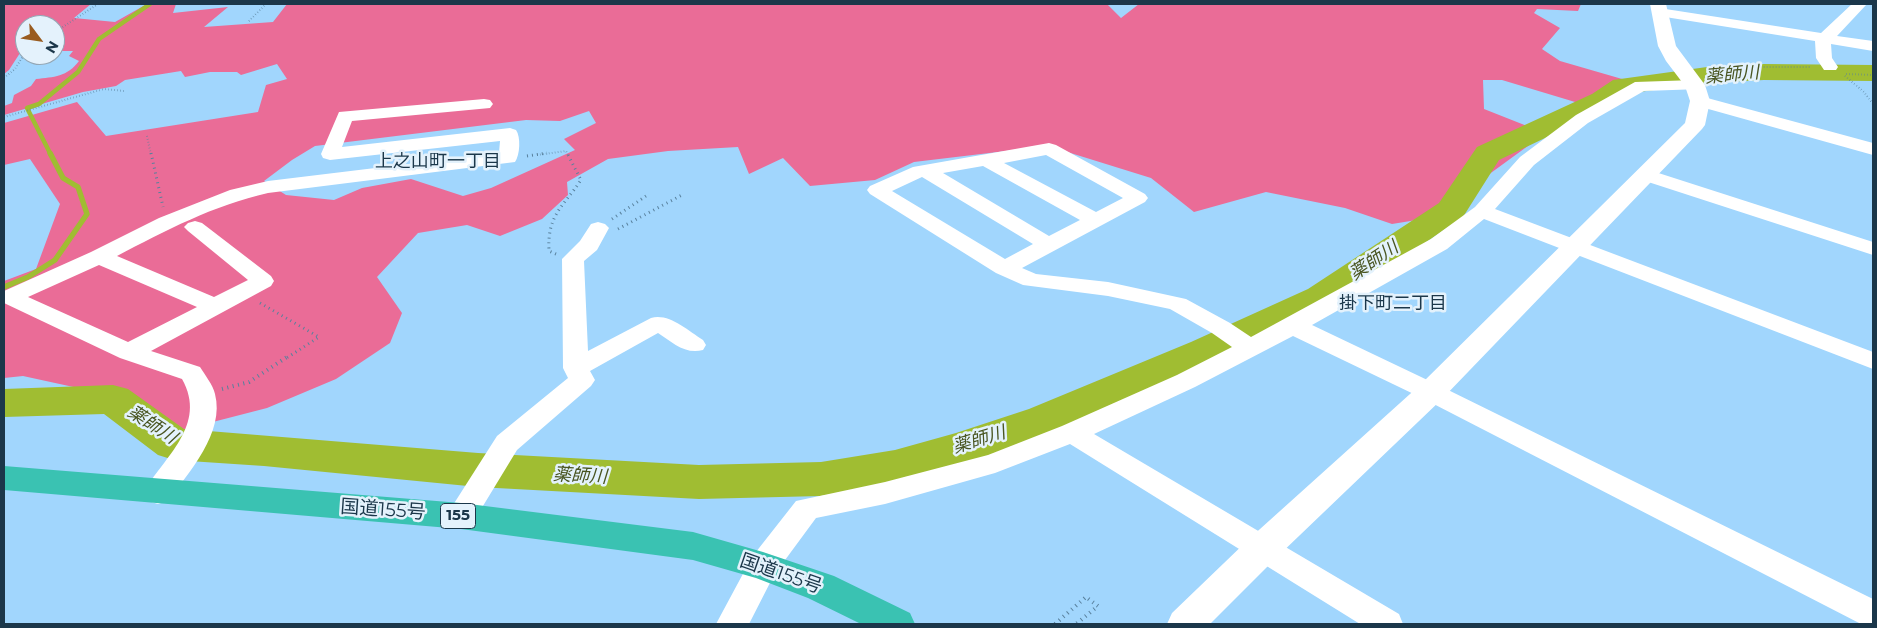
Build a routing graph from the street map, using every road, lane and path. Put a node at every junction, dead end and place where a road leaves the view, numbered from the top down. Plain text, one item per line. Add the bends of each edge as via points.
1 (98, 4) edge
2 (266, 4) edge
3 (1860, 4) edge
4 (1658, 8) edge
5 (249, 21) dead end
6 (65, 25) edge
7 (1823, 38) junction
8 (1873, 46) edge
9 (18, 65) edge
10 (1830, 67) joint
11 (1873, 75) edge
12 (4, 78) edge
13 (1693, 85) junction
14 (124, 91) dead end
15 (484, 104) dead end
16 (1873, 104) edge
17 (4, 117) edge
18 (147, 136) dead end
19 (1873, 149) edge
20 (330, 154) junction
21 (508, 158) junction
22 (985, 160) junction
23 (925, 171) junction
24 (1646, 175) junction
25 (322, 181) junction
26 (649, 194) dead end
27 (682, 195) dead end
28 (1482, 211) junction
29 (1095, 220) junction
30 (166, 222) junction
31 (195, 227) dead end
32 (586, 244) junction
33 (1049, 245) junction
34 (1574, 246) junction
35 (1873, 249) edge
36 (99, 257) junction
37 (1004, 268) junction
38 (242, 292) junction
39 (216, 306) junction
40 (1293, 326) junction
41 (694, 345) dead end
42 (1250, 348) junction
43 (129, 352) junction
44 (1873, 361) edge
45 (576, 368) junction
46 (1431, 392) junction
47 (202, 394) junction
48 (1072, 433) junction
49 (4, 478) edge
50 (158, 492) junction
51 (461, 516) junction
52 (1263, 548) junction
53 (763, 566) junction
54 (1873, 614) edge
55 (732, 624) edge
56 (896, 624) edge
57 (1055, 624) edge
58 (1076, 624) edge
59 (1186, 624) edge
60 (1387, 624) edge

1 - 6 path
2 - 5 path
3 - 7 street
4 - 7 street
4 - 13 street via 1667,46
7 - 8 street
7 - 10 street via 1824,58
9 - 12 path
10 - 13 path via 1732,67
11 - 16 path via 1842,74
13 - 19 street
13 - 24 street via 1694,125
13 - 28 street via 1641,86 1582,119 1527,161
14 - 17 path via 104,89
15 - 20 street via 345,116
18 - 30 path
20 - 21 street via 510,134
20 - 25 street
21 - 25 street
21 - 32 path via 566,151 581,180 572,196 552,217 547,238 549,251
22 - 23 street
22 - 29 street
22 - 29 street via 1049,149 1138,198
23 - 33 street
23 - 37 street via 913,173 877,190
24 - 34 street
24 - 35 street
25 - 30 street via 237,194
26 - 32 path
27 - 32 path
28 - 34 street
28 - 40 street via 1439,244
29 - 33 street
30 - 36 street
31 - 38 street via 263,281
32 - 45 street
33 - 37 street
34 - 44 street
34 - 46 street
36 - 39 street
36 - 43 street via 9,296
37 - 42 street via 1031,280 1108,289 1178,304
38 - 39 street
38 - 47 path via 319,337 249,382
39 - 43 street
40 - 42 street
40 - 46 street
41 - 45 street via 659,323
42 - 48 street
43 - 47 street via 191,373
45 - 51 street via 582,380 507,443
46 - 52 street
46 - 54 street
47 - 50 street via 204,413 195,441
48 - 52 street
48 - 53 street via 995,462 885,492 806,509
49 - 50 highway, 国道155号 / 155
50 - 51 highway, 国道155号 / 155
51 - 53 highway, 国道155号 / 155 via 693,546
52 - 59 street
52 - 60 street
53 - 55 street
53 - 56 highway, 国道155号 / 155 via 821,587
57 - 58 path via 1086,597 1098,606

